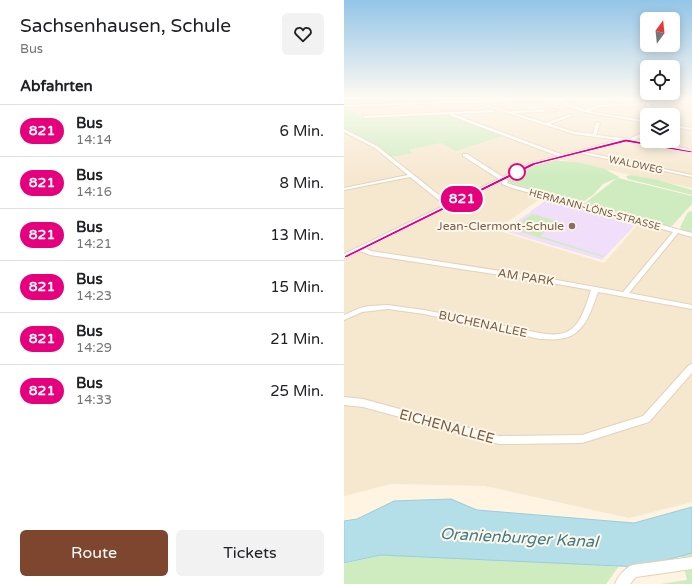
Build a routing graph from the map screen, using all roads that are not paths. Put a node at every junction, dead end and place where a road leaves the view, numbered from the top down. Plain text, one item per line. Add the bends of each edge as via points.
1 (479, 125) edge
2 (550, 125) edge
3 (597, 125) edge
4 (680, 127) edge
5 (344, 130) edge
6 (692, 130) edge
7 (594, 136) junction
8 (640, 136) edge
9 (623, 140) junction
10 (629, 141) junction
11 (580, 152) junction
12 (692, 152) edge
13 (465, 156) dead end
14 (562, 156) junction
15 (410, 176) junction
16 (692, 176) edge
17 (503, 179) junction
18 (344, 189) edge
19 (450, 205) junction
20 (678, 231) junction
21 (692, 235) edge
22 (361, 249) junction
23 (344, 256) edge
24 (595, 289) junction
25 (625, 294) junction
26 (692, 307) edge
27 (344, 318) edge
28 (692, 367) edge
29 (344, 401) edge
30 (692, 563) edge
31 (621, 584) edge

1 - 14 street
2 - 7 street
3 - 7 street
4 - 6 street
5 - 15 street via 376,148
7 - 9 street
8 - 10 street
9 - 10 street
9 - 11 street
10 - 12 street
11 - 14 street
11 - 16 street, WALDWEG
13 - 17 street, HERMANN-LÖNS-STRASSE
14 - 17 street via 533,164
15 - 18 street
15 - 19 street
17 - 19 street
17 - 20 street, HERMANN-LÖNS-STRASSE via 506,181 504,183 510,186
19 - 22 street
20 - 21 street, HERMANN-LÖNS-STRASSE
20 - 25 street
22 - 23 street
22 - 24 street, AM PARK via 370,253
24 - 25 street, AM PARK
24 - 27 street, BUCHENALLEE via 586,317 580,326 572,333 559,337 540,336 388,307 360,310
25 - 26 street, AM PARK
28 - 29 street, EICHENALLEE via 646,419 582,439 499,440 363,403
30 - 31 street via 633,571

